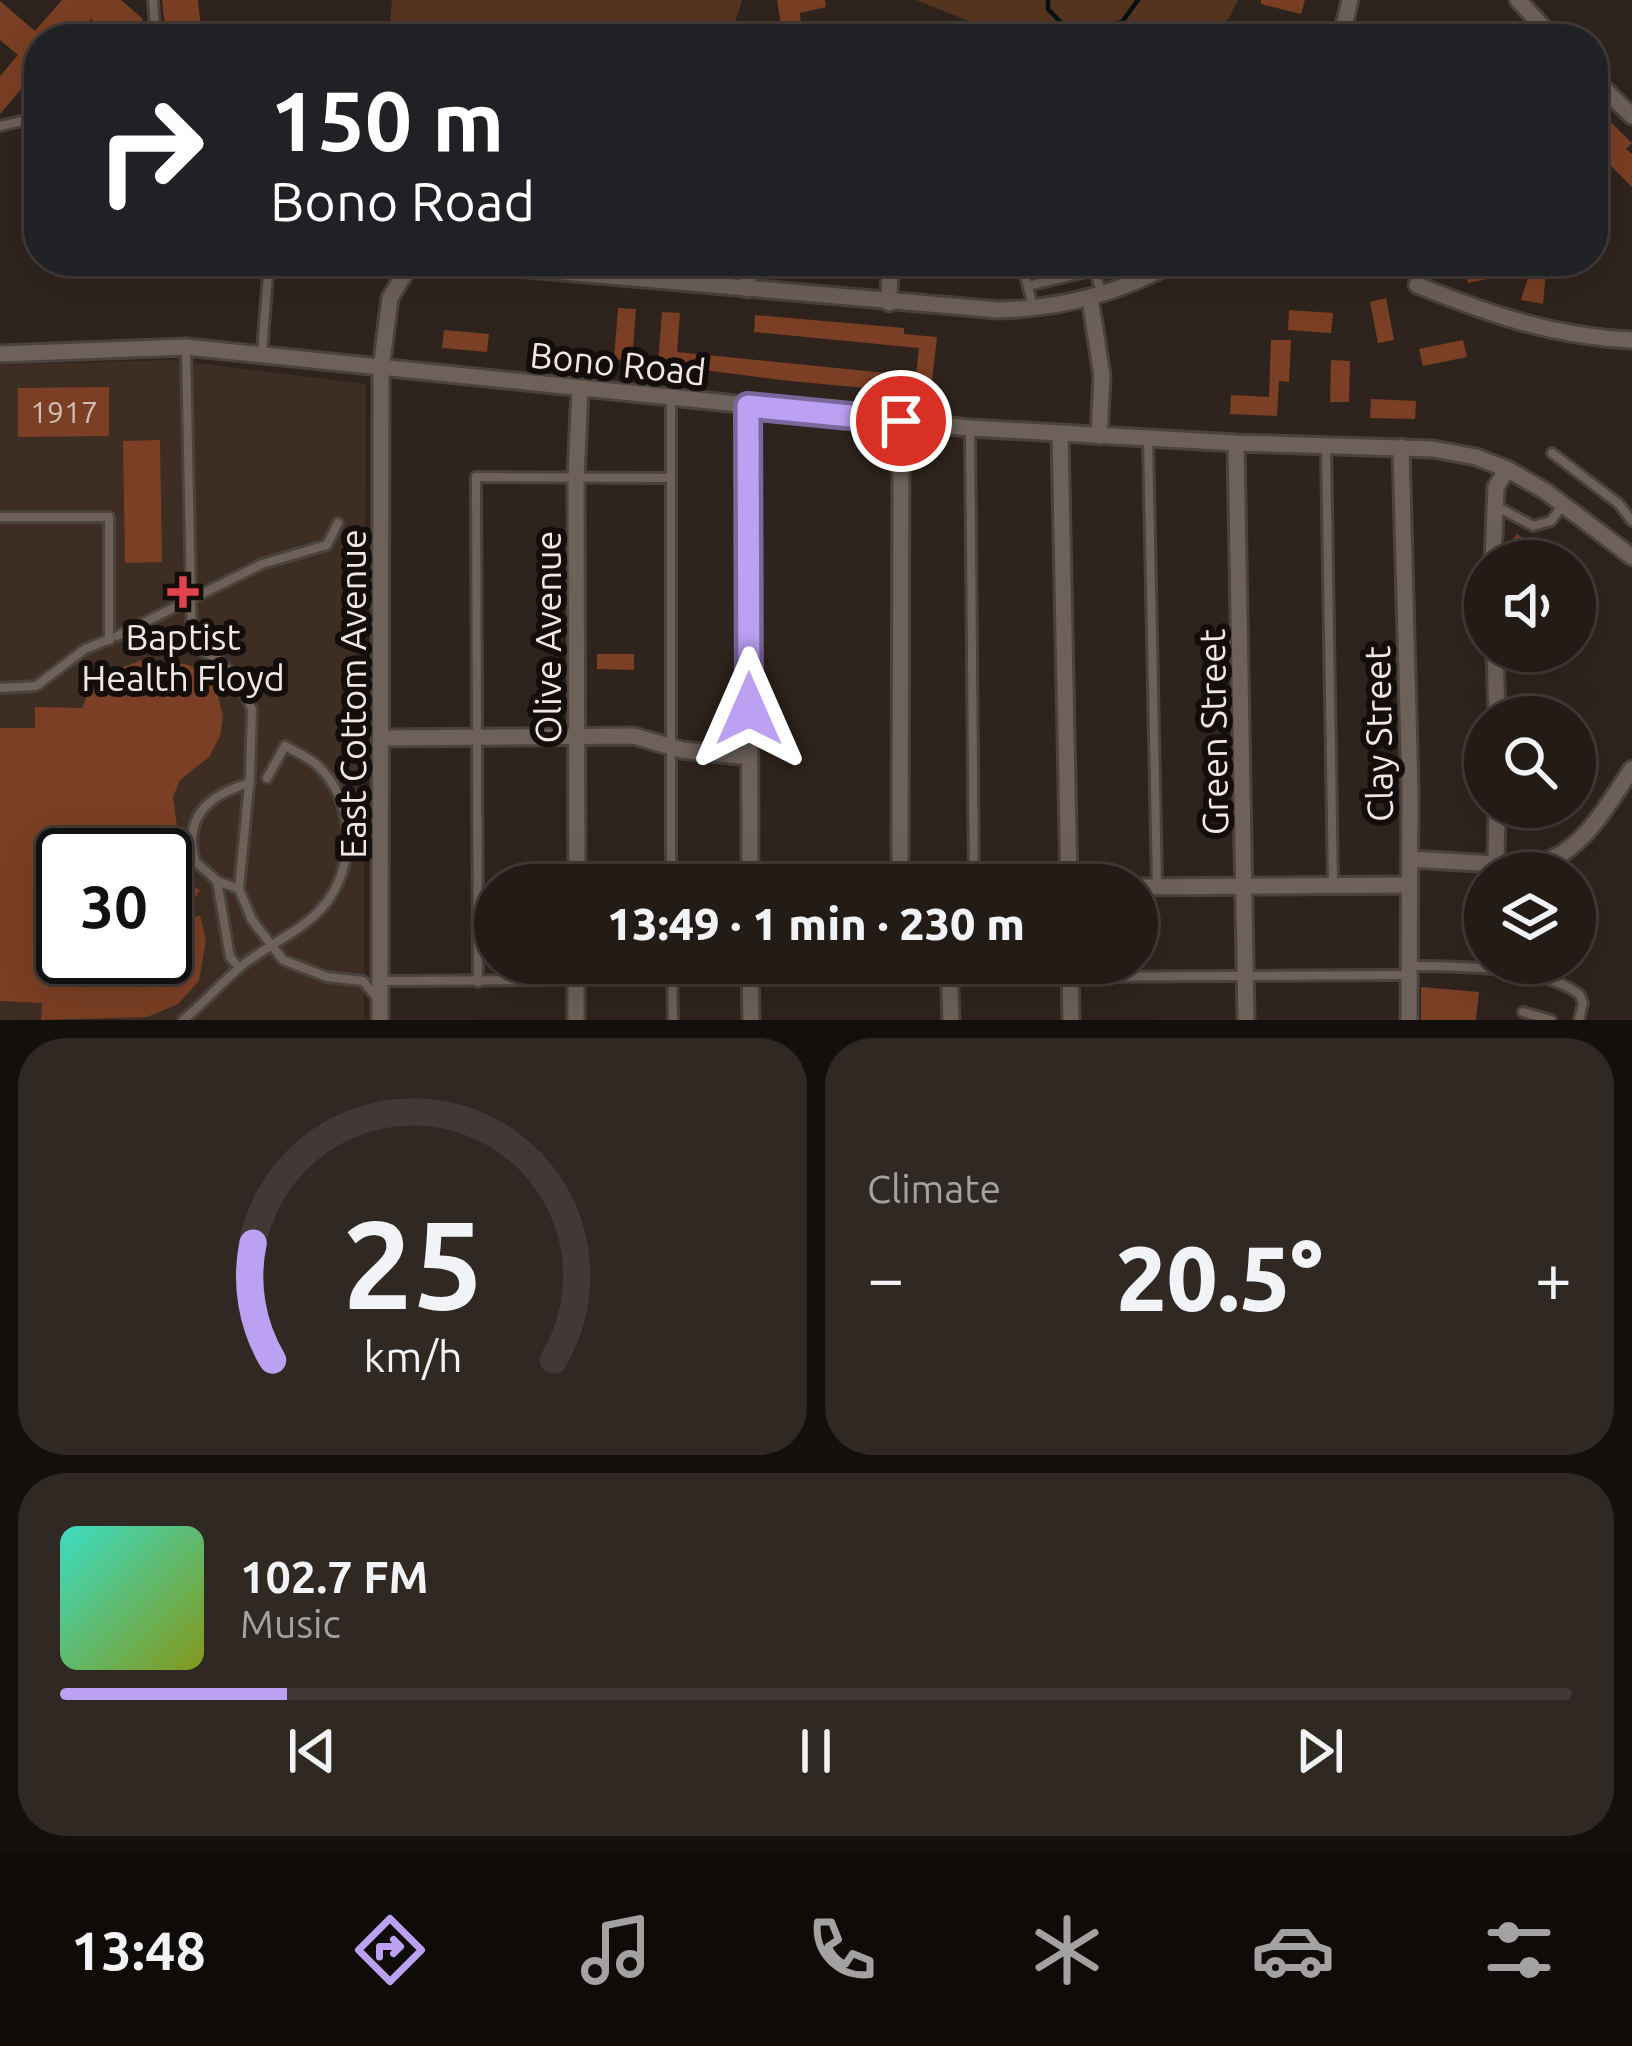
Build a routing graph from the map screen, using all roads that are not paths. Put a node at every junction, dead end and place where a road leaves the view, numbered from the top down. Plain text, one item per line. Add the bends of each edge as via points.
1 (1518, 0) edge
2 (1538, 24) edge
3 (1608, 93) edge
4 (1632, 116) edge
5 (268, 276) edge
6 (401, 276) edge
7 (592, 276) edge
8 (748, 276) edge
9 (890, 276) edge
10 (1025, 276) edge
11 (1061, 276) edge
12 (1095, 276) edge
13 (1142, 276) edge
14 (1417, 285) dead end
15 (1028, 286) junction
16 (747, 289) junction
17 (1096, 296) junction
18 (889, 303) junction
19 (1034, 309) junction
20 (1632, 340) edge
21 (186, 347) junction
22 (0, 354) edge
23 (262, 354) junction
24 (381, 369) junction
25 (580, 389) junction
26 (671, 398) junction
27 (748, 406) junction
28 (901, 421) junction
29 (970, 428) junction
30 (1060, 433) junction
31 (1099, 436) junction
32 (1148, 439) junction
33 (1236, 443) junction
34 (1326, 446) junction
35 (1401, 447) junction
36 (1552, 453) dead end
37 (1507, 469) junction
38 (576, 477) junction
39 (670, 478) junction
40 (1495, 505) junction
41 (1563, 505) junction
42 (0, 518) edge
43 (1632, 521) edge
44 (338, 523) dead end
45 (1494, 540) edge
46 (1632, 555) edge
47 (189, 597) junction
48 (113, 638) junction
49 (192, 646) junction
50 (0, 688) edge
51 (578, 737) junction
52 (382, 738) junction
53 (477, 738) junction
54 (669, 745) junction
55 (749, 757) junction
56 (1632, 769) edge
57 (267, 778) dead end
58 (250, 783) junction
59 (1566, 852) edge
60 (1410, 859) junction
61 (1464, 862) edge
62 (478, 864) edge
63 (577, 864) edge
64 (671, 864) edge
65 (750, 864) edge
66 (900, 864) edge
67 (974, 864) edge
68 (1069, 864) edge
69 (1157, 864) edge
70 (218, 881) junction
71 (1410, 885) junction
72 (1245, 886) junction
73 (1334, 886) junction
74 (1158, 887) edge
75 (239, 889) junction
76 (270, 946) junction
77 (239, 968) junction
78 (1410, 971) junction
79 (1158, 973) edge
80 (1245, 976) junction
81 (383, 981) junction
82 (474, 982) edge
83 (576, 984) edge
84 (672, 984) edge
85 (750, 984) edge
86 (950, 984) edge
87 (1070, 984) edge
88 (381, 1012) edge
89 (1523, 1012) dead end
90 (184, 1020) edge
91 (576, 1020) edge
92 (673, 1020) edge
93 (751, 1020) edge
94 (951, 1020) edge
95 (1071, 1020) edge
96 (1246, 1020) edge
97 (1409, 1020) edge
98 (1551, 1020) edge
99 (1579, 1020) edge

1 - 2 street
3 - 4 street
5 - 23 lane
6 - 24 street, East Cottom Avenue
7 - 16 street, East Cottom Avenue
8 - 16 street
9 - 18 street
10 - 15 lane
11 - 15 lane
12 - 17 lane
13 - 17 street, East Cottom Avenue
14 - 20 street via 1527,326
15 - 19 lane
16 - 18 street, East Cottom Avenue
17 - 19 street, East Cottom Avenue
17 - 31 street
18 - 19 street, East Cottom Avenue
21 - 22 street, Bono Road
21 - 23 street, Bono Road
21 - 47 lane
23 - 24 street, Bono Road
24 - 25 street, Bono Road
24 - 52 street, East Cottom Avenue
25 - 26 street, Bono Road
25 - 38 street, Olive Avenue
26 - 27 street, Bono Road
26 - 39 lane
27 - 28 street, Bono Road
27 - 55 street
28 - 29 street, Bono Road
28 - 66 street
29 - 30 street, Bono Road
29 - 67 lane
30 - 31 street, Bono Road
30 - 68 street
31 - 32 street, Bono Road
32 - 33 street, Bono Road
32 - 69 lane
33 - 34 street, Bono Road
33 - 72 street, Green Street
34 - 35 street, Bono Road
34 - 73 lane
35 - 37 street, Bono Road
35 - 60 street, Clay Street
36 - 43 lane
37 - 40 street
37 - 41 street, Bono Road
38 - 39 lane
38 - 51 street, Olive Avenue
38 - 53 lane via 476,477
39 - 54 lane
40 - 41 lane via 1533,526 1551,521
40 - 45 street
41 - 46 street, Bono Road
42 - 48 lane via 109,517
44 - 47 lane via 327,545 262,563
47 - 48 lane
47 - 49 lane
48 - 49 lane via 142,634
48 - 50 lane via 37,686
49 - 58 lane via 236,677 252,709
51 - 53 street
51 - 54 street
51 - 63 street, Olive Avenue
52 - 53 street
52 - 81 street, East Cottom Avenue
53 - 62 lane
54 - 55 street
54 - 64 lane
55 - 65 street
56 - 59 street
57 - 76 lane via 285,746 314,762 336,790 349,838 336,890
58 - 70 lane via 198,813 195,861
58 - 75 lane
60 - 61 street
60 - 71 street, Clay Street
70 - 75 lane
70 - 77 lane via 230,957
71 - 73 street
71 - 78 street, Clay Street
72 - 73 street
72 - 74 street
72 - 80 street, Green Street
75 - 76 lane
76 - 77 lane
76 - 88 lane via 301,969 363,981
77 - 90 lane
78 - 80 lane
78 - 97 street, Clay Street
78 - 99 lane via 1496,970 1552,982 1583,1003
79 - 80 lane
80 - 96 street, Green Street
81 - 82 lane
81 - 88 street, East Cottom Avenue
83 - 91 street
84 - 92 lane
85 - 93 street
86 - 94 street
87 - 95 street
89 - 98 lane

